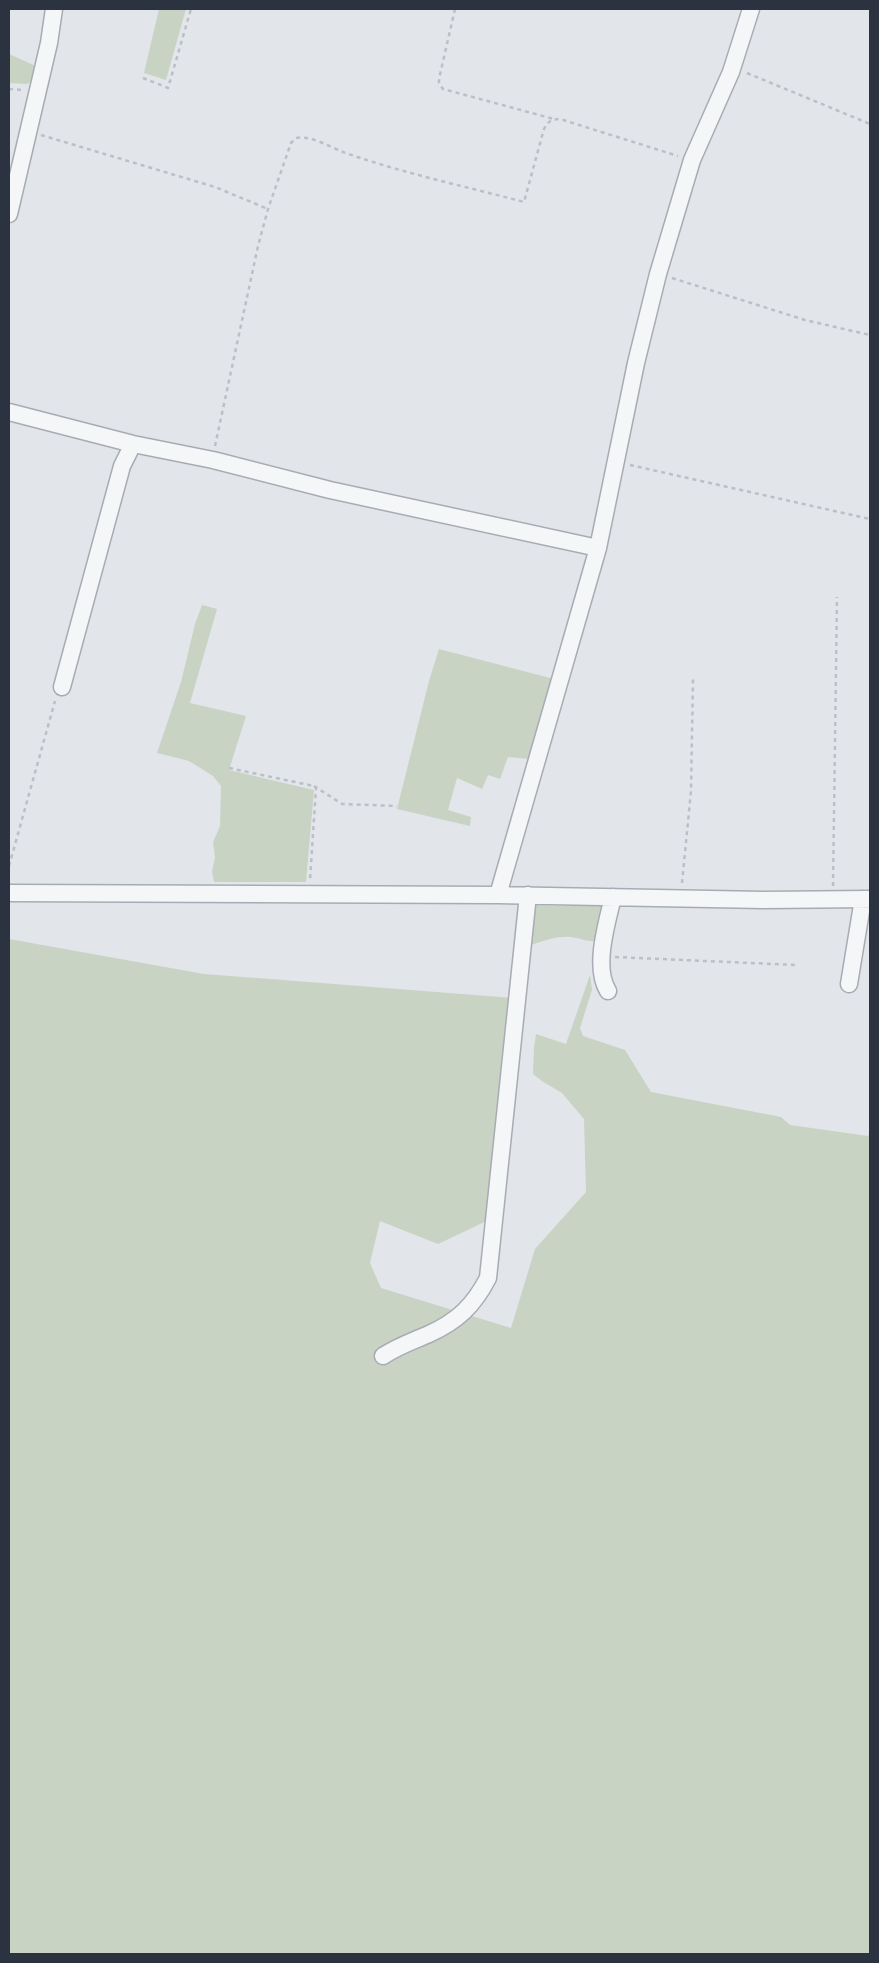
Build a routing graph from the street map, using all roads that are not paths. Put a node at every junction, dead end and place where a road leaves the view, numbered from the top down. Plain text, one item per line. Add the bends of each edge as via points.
1 (54, 9) edge
2 (751, 9) edge
3 (9, 214) edge
4 (9, 412) edge
5 (133, 444) junction
6 (598, 548) junction
7 (62, 687) road end
8 (9, 893) edge
9 (498, 895) junction
10 (528, 895) junction
11 (613, 897) junction
12 (867, 899) edge
13 (849, 984) dead end
14 (608, 991) dead end
15 (383, 1356) dead end

1 - 3 street
2 - 6 street via 732,67 692,160 658,274
4 - 5 street
5 - 6 street
5 - 7 street via 122,466
6 - 9 street
8 - 9 street
9 - 10 street
10 - 11 street
10 - 15 street via 488,1278 470,1307 458,1317
11 - 12 street
11 - 14 street via 602,956 602,974
12 - 13 street

